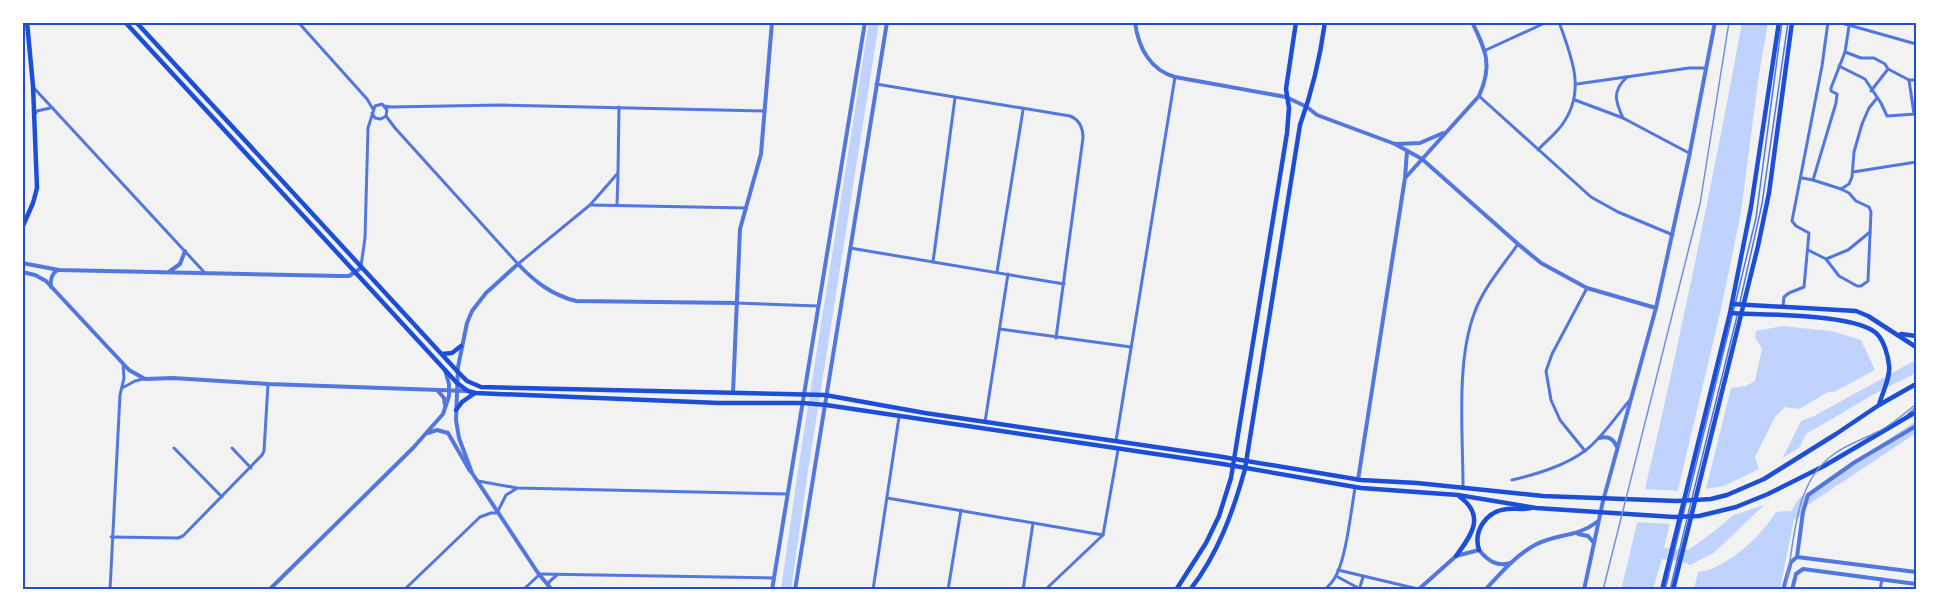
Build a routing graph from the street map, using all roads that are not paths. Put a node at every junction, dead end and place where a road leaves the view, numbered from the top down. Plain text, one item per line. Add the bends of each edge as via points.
1 (27, 22) edge
2 (125, 22) edge
3 (136, 22) edge
4 (298, 22) edge
5 (772, 22) edge
6 (865, 22) edge
7 (887, 22) edge
8 (1136, 22) edge
9 (1296, 22) edge
10 (1325, 22) edge
11 (1472, 22) edge
12 (1547, 22) edge
13 (1559, 22) edge
14 (1715, 22) edge
15 (1781, 22) edge
16 (1790, 22) edge
17 (1828, 22) edge
18 (1838, 22) edge
19 (1849, 26) junction
20 (1917, 44) edge
21 (1486, 50) junction
22 (1845, 52) junction
23 (170, 59) junction
24 (164, 64) junction
25 (1839, 66) junction
26 (1706, 68) junction
27 (1888, 69) junction
28 (1175, 77) junction
29 (1628, 77) junction
30 (1909, 80) junction
31 (1917, 80) edge
32 (876, 84) junction
33 (1576, 84) junction
34 (33, 86) junction
35 (1776, 87) junction
36 (1871, 91) junction
37 (1479, 96) junction
38 (1286, 97) junction
39 (955, 98) junction
40 (1877, 98) junction
41 (367, 99) junction
42 (1575, 100) junction
43 (377, 105) junction
44 (384, 106) junction
45 (396, 107) junction
46 (619, 107) junction
47 (1307, 107) junction
48 (52, 108) junction
49 (1023, 110) junction
50 (372, 111) junction
51 (764, 111) junction
52 (387, 114) junction
53 (1915, 114) edge
54 (33, 116) junction
55 (1623, 118) junction
56 (380, 119) junction
57 (395, 128) junction
58 (368, 129) junction
59 (1447, 131) junction
60 (1395, 144) junction
61 (1538, 150) junction
62 (1407, 151) junction
63 (1689, 153) junction
64 (1422, 159) junction
65 (1917, 162) edge
66 (1853, 172) junction
67 (618, 173) junction
68 (1405, 178) junction
69 (1802, 178) junction
70 (1813, 180) junction
71 (1841, 189) junction
72 (292, 192) junction
73 (286, 197) junction
74 (590, 205) junction
75 (617, 205) junction
76 (746, 208) junction
77 (22, 228) edge
78 (1870, 232) junction
79 (1673, 235) junction
80 (1518, 244) junction
81 (850, 248) junction
82 (185, 250) junction
83 (1808, 250) junction
84 (1827, 260) junction
85 (933, 262) junction
86 (22, 263) edge
87 (518, 264) junction
88 (361, 268) junction
89 (59, 270) junction
90 (169, 271) junction
91 (22, 272) edge
92 (356, 272) junction
93 (997, 272) junction
94 (205, 273) junction
95 (1008, 274) junction
96 (1064, 284) junction
97 (52, 287) junction
98 (1587, 288) junction
99 (1261, 295) junction
100 (1272, 297) junction
101 (736, 303) junction
102 (818, 306) junction
103 (1783, 307) junction
104 (1656, 308) junction
105 (1736, 309) junction
106 (1000, 329) junction
107 (1895, 333) junction
108 (1917, 336) edge
109 (1056, 338) junction
110 (461, 346) junction
111 (1131, 347) junction
112 (1917, 347) edge
113 (442, 354) junction
114 (122, 362) junction
115 (445, 369) junction
116 (458, 372) junction
117 (145, 379) junction
118 (457, 383) junction
119 (268, 384) junction
120 (1917, 384) edge
121 (121, 390) junction
122 (438, 390) junction
123 (449, 391) junction
124 (457, 391) junction
125 (468, 391) junction
126 (475, 393) junction
127 (733, 393) junction
128 (805, 394) junction
129 (826, 395) junction
130 (1631, 398) junction
131 (804, 403) junction
132 (825, 405) junction
133 (1880, 405) junction
134 (1917, 407) edge
135 (445, 409) junction
136 (456, 410) junction
137 (1915, 413) edge
138 (899, 417) junction
139 (1900, 420) junction
140 (985, 422) junction
141 (1917, 426) edge
142 (426, 434) junction
143 (1599, 438) junction
144 (1116, 441) junction
145 (174, 448) dead end
146 (232, 448) dead end
147 (1617, 448) junction
148 (1118, 450) junction
149 (1585, 451) junction
150 (1235, 460) junction
151 (1246, 462) junction
152 (1234, 466) junction
153 (251, 468) junction
154 (1245, 469) junction
155 (472, 473) junction
156 (1358, 480) junction
157 (1512, 480) dead end
158 (477, 481) junction
159 (1355, 486) junction
160 (1463, 487) junction
161 (517, 488) junction
162 (788, 494) junction
163 (1458, 495) junction
164 (222, 498) junction
165 (887, 498) junction
166 (1538, 508) junction
167 (961, 510) junction
168 (497, 513) junction
169 (1598, 521) junction
170 (1033, 523) junction
171 (1577, 534) junction
172 (1102, 535) junction
173 (111, 537) junction
174 (1594, 543) junction
175 (1479, 550) junction
176 (1456, 556) junction
177 (1797, 557) junction
178 (1514, 562) junction
179 (1501, 565) junction
180 (1338, 570) junction
181 (1504, 571) junction
182 (1917, 572) edge
183 (538, 574) junction
184 (558, 574) junction
185 (1336, 576) junction
186 (1363, 577) junction
187 (774, 578) junction
188 (1882, 579) junction
189 (1917, 584) edge
190 (550, 587) edge
191 (1361, 588) edge
192 (1419, 589) edge
193 (110, 590) edge
194 (269, 590) edge
195 (404, 590) edge
196 (523, 590) edge
197 (772, 590) edge
198 (795, 590) edge
199 (873, 590) edge
200 (948, 590) edge
201 (1023, 590) edge
202 (1045, 590) edge
203 (1176, 590) edge
204 (1190, 590) edge
205 (1325, 590) edge
206 (1485, 590) edge
207 (1554, 590) edge
208 (1562, 590) edge
209 (1584, 590) edge
210 (1663, 590) edge
211 (1672, 590) edge
212 (1783, 590) edge
213 (1792, 590) edge
214 (1880, 590) edge

1 - 34 main road
2 - 24 main road
3 - 23 main road
4 - 41 street
5 - 51 street
6 - 102 street
7 - 32 street
8 - 28 street via 1143,51 1157,67
9 - 38 main road
10 - 47 main road
11 - 21 street
12 - 21 street
13 - 33 street
14 - 26 street
15 - 35 main road
16 - 35 main road
17 - 69 street
18 - 19 street
19 - 20 street
19 - 22 street
21 - 37 street via 1486,74
22 - 25 street
22 - 27 street via 1874,58
23 - 24 main road
23 - 72 main road
24 - 73 main road
25 - 36 street via 1860,75
25 - 70 street via 1831,89 1837,94 1836,103
26 - 29 street
26 - 63 street
27 - 30 street
27 - 36 street
28 - 38 street
28 - 111 street
29 - 33 street
29 - 55 street via 1618,85 1616,94
30 - 31 street
30 - 53 street
32 - 39 street
32 - 81 street
33 - 42 street
34 - 48 street
34 - 54 main road
35 - 105 main road
35 - 105 main road via 1768,193 1758,246
36 - 40 street
37 - 59 street
37 - 61 street
38 - 47 street
38 - 99 main road via 1287,133
39 - 49 street
39 - 85 street
40 - 53 street via 1887,116
40 - 66 street via 1862,124
41 - 43 street
41 - 50 street
42 - 55 street
42 - 61 street via 1564,123
43 - 44 street
43 - 50 street
44 - 45 street
44 - 52 street
45 - 46 street
45 - 52 street
46 - 51 street
46 - 67 street
47 - 60 street via 1317,115
47 - 100 main road via 1300,125
48 - 54 street via 37,111
48 - 82 street
49 - 93 street
49 - 96 street via 1070,116 1076,118 1083,130
50 - 56 street
50 - 58 street
51 - 76 street via 761,154
52 - 56 street
52 - 57 street
54 - 77 main road via 37,188
55 - 63 street
56 - 57 street
56 - 58 street
57 - 87 street
58 - 88 street
59 - 60 street via 1420,143
59 - 64 street
60 - 62 street
61 - 79 street via 1591,197
62 - 64 street
62 - 68 street
63 - 79 street
64 - 68 street
64 - 80 street
65 - 66 street
66 - 71 street via 1849,184
67 - 74 street
67 - 75 street
68 - 156 street
69 - 70 street
69 - 83 street via 1792,221 1809,233
70 - 71 street
71 - 78 street via 1869,207
72 - 73 main road
72 - 88 main road
73 - 92 main road
74 - 75 street
74 - 87 street
75 - 76 street
76 - 101 street via 740,229
78 - 84 street via 1848,250
78 - 84 street via 1866,283 1857,286 1839,276
79 - 104 street
80 - 98 street via 1541,263
80 - 160 street via 1481,298 1467,336
81 - 85 street
81 - 129 street
82 - 90 street via 180,264
82 - 94 street
83 - 84 street
83 - 103 street via 1804,287 1784,297
85 - 93 street
86 - 89 street
87 - 101 street via 537,283 563,298
87 - 110 street via 472,311
88 - 92 street
88 - 113 main road
89 - 90 street
89 - 97 street via 53,274
90 - 94 street
91 - 97 street via 43,279
92 - 94 street via 349,276
92 - 115 main road
93 - 95 street
95 - 96 street
95 - 106 street
96 - 109 street
97 - 114 street
98 - 104 street
98 - 149 street via 1546,371 1551,400 1560,420
99 - 100 main road
99 - 150 main road
100 - 151 main road
101 - 102 street
101 - 127 street
102 - 128 street
103 - 105 main road
103 - 107 main road via 1856,311
104 - 130 street
105 - 133 main road via 1839,319 1866,326 1878,334 1889,363
105 - 210 main road
105 - 211 main road
106 - 109 street
106 - 140 street
107 - 108 main road
107 - 112 main road
109 - 111 street
110 - 113 main road
110 - 116 street
111 - 144 street
113 - 116 main road
114 - 117 street
114 - 121 street
115 - 118 main road
115 - 123 street
116 - 118 street
116 - 127 main road via 474,385 488,388
117 - 119 street
117 - 121 street
118 - 124 street
118 - 125 main road
119 - 122 street
119 - 153 street via 264,451
120 - 133 main road
121 - 173 street
122 - 123 street
122 - 135 street
123 - 124 street
123 - 135 street
124 - 125 street
124 - 136 street
125 - 126 main road
126 - 131 main road
126 - 136 main road
127 - 128 main road
128 - 129 main road
128 - 131 street
129 - 132 street
129 - 140 main road
130 - 143 street
130 - 147 street
131 - 132 main road
131 - 162 street
132 - 138 main road
132 - 198 street
133 - 160 main road via 1764,479 1711,499 1544,496
134 - 139 lane
135 - 142 street
136 - 155 street via 459,438
137 - 139 main road
138 - 148 main road
138 - 165 street
139 - 166 main road via 1768,494 1699,516
140 - 144 main road
141 - 177 street via 1808,495
142 - 155 street via 437,430 448,434
142 - 194 street
143 - 147 street via 1612,439
143 - 149 street
144 - 150 main road
145 - 164 street
146 - 153 street
147 - 169 street
148 - 152 main road
148 - 172 street
149 - 157 street via 1545,472
150 - 151 main road
150 - 152 main road
151 - 154 main road
151 - 156 main road
152 - 154 main road
152 - 203 main road via 1219,516
153 - 164 street
154 - 159 main road
154 - 204 main road via 1218,547
155 - 158 street
156 - 160 main road
158 - 161 street
158 - 168 street
159 - 163 main road
159 - 180 street
161 - 162 street
161 - 168 street via 506,495
162 - 187 street
163 - 166 main road
163 - 176 main road via 1469,503 1474,521
164 - 173 street via 181,537
165 - 167 street
165 - 199 street
166 - 175 main road via 1504,509 1491,515 1481,524 1477,535
167 - 170 street
167 - 200 street
168 - 183 street
168 - 195 street via 480,517
169 - 171 street
169 - 174 street
170 - 172 street
170 - 201 street
171 - 174 street via 1588,536
171 - 178 street via 1535,545
172 - 202 street
173 - 193 street
174 - 209 street
175 - 176 street
175 - 179 street
176 - 192 street
177 - 182 street
177 - 212 street via 1791,562
178 - 179 street
178 - 181 street
179 - 181 street
180 - 185 street
180 - 186 street
181 - 206 street
183 - 184 street
183 - 190 street
183 - 196 street
184 - 187 street
184 - 190 street via 549,582
185 - 191 street
185 - 205 street
186 - 191 street
186 - 192 street
187 - 197 street
188 - 189 street
188 - 213 street via 1803,569 1795,576
188 - 214 street
207 - 208 street

